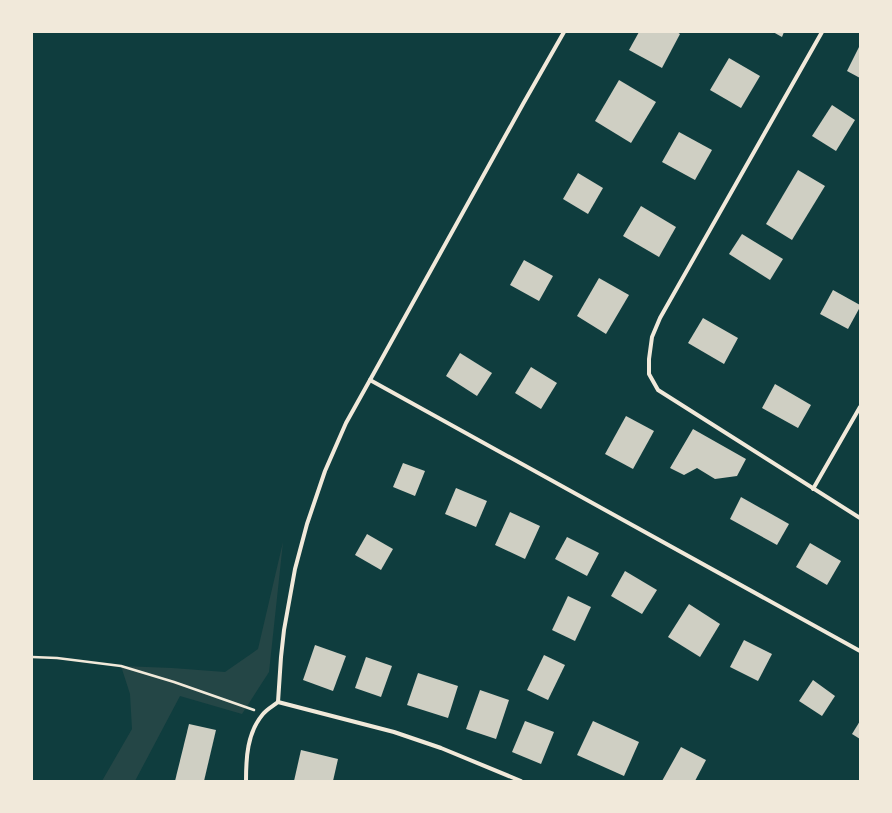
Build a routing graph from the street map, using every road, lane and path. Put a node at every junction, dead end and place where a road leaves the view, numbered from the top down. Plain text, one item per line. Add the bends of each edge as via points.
1 (564, 32) edge
2 (822, 32) edge
3 (370, 380) junction
4 (860, 407) edge
5 (813, 488) junction
6 (860, 518) edge
7 (860, 651) edge
8 (32, 657) edge
9 (278, 702) junction
10 (264, 713) junction
11 (246, 781) edge
12 (521, 781) edge

1 - 3 street
2 - 5 street via 664,313 652,337 649,359 649,374 658,390
3 - 7 street
3 - 9 street via 346,423 325,471 307,524 286,616
4 - 5 street
5 - 6 street
8 - 10 path via 121,666
9 - 10 street
9 - 12 street via 394,732
10 - 11 street via 250,739 246,759

